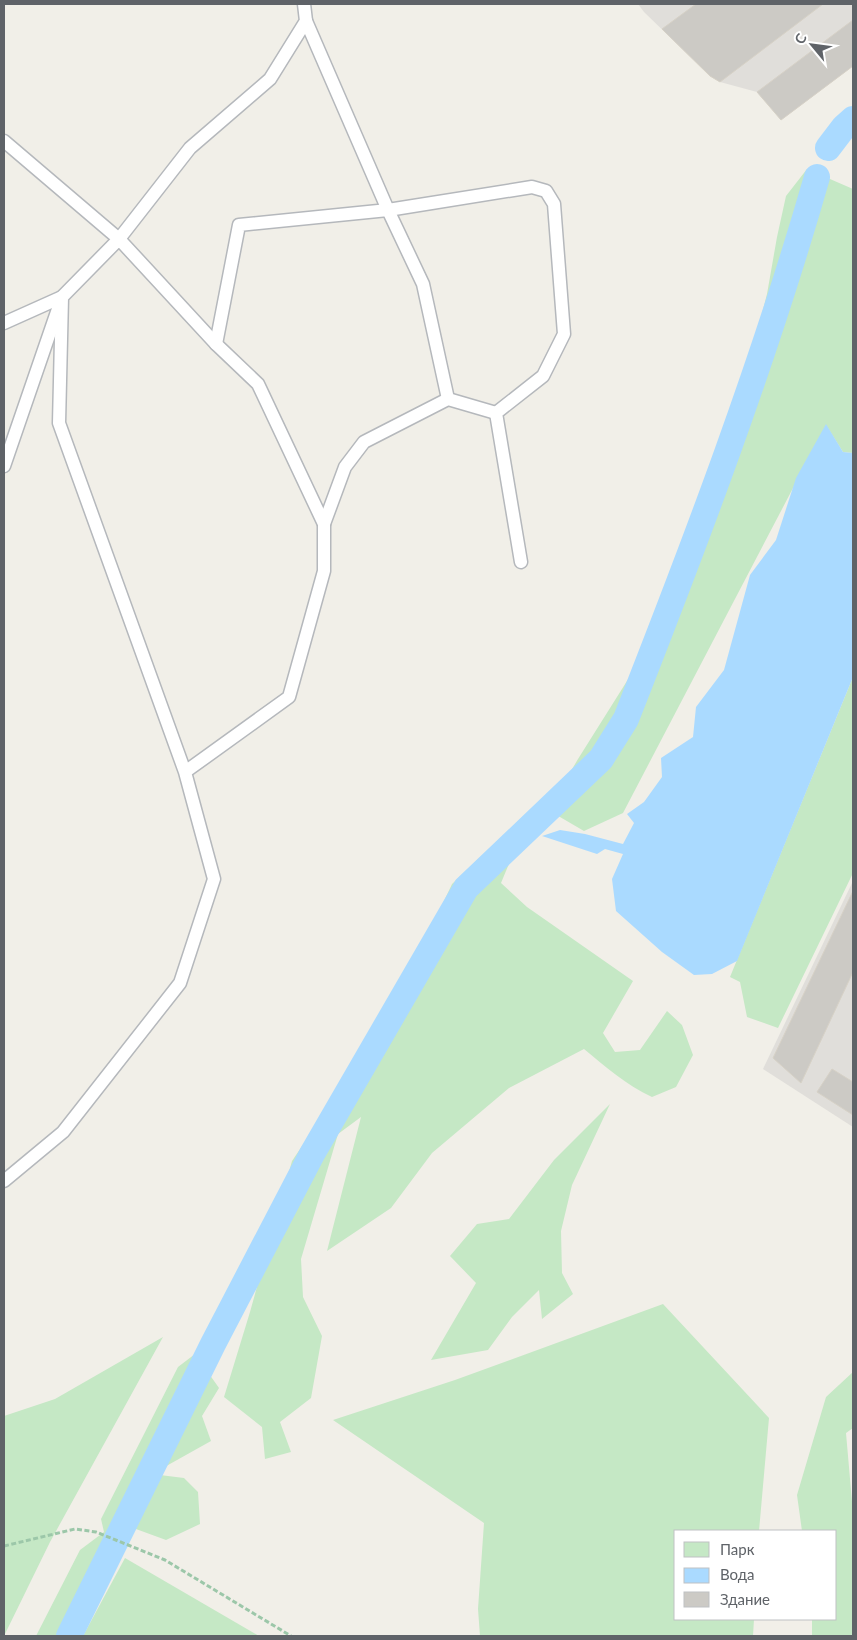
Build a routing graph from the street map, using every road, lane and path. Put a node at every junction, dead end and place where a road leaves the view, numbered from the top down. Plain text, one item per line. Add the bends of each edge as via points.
1 (304, 4) edge
2 (306, 21) junction
3 (4, 141) edge
4 (388, 210) junction
5 (119, 239) junction
6 (62, 297) junction
7 (4, 323) edge
8 (216, 344) junction
9 (448, 399) junction
10 (496, 413) junction
11 (4, 466) edge
12 (324, 524) junction
13 (521, 562) dead end
14 (185, 772) junction
15 (4, 1181) edge
16 (4, 1546) edge
17 (290, 1636) edge

1 - 2 lane
2 - 4 lane
2 - 5 lane via 270,79 190,148
3 - 5 lane
4 - 8 lane via 239,225
4 - 9 lane via 423,284
4 - 10 lane via 532,187 546,191 554,204 564,334 543,376
5 - 6 lane
5 - 8 lane
6 - 7 lane
6 - 11 lane
6 - 14 lane via 59,423
8 - 12 lane via 258,384
9 - 10 lane
9 - 12 lane via 364,442 346,468
10 - 13 lane
12 - 14 lane via 324,571 289,697
14 - 15 lane via 214,879 180,983 63,1132
16 - 17 path via 75,1529 96,1532 165,1560

